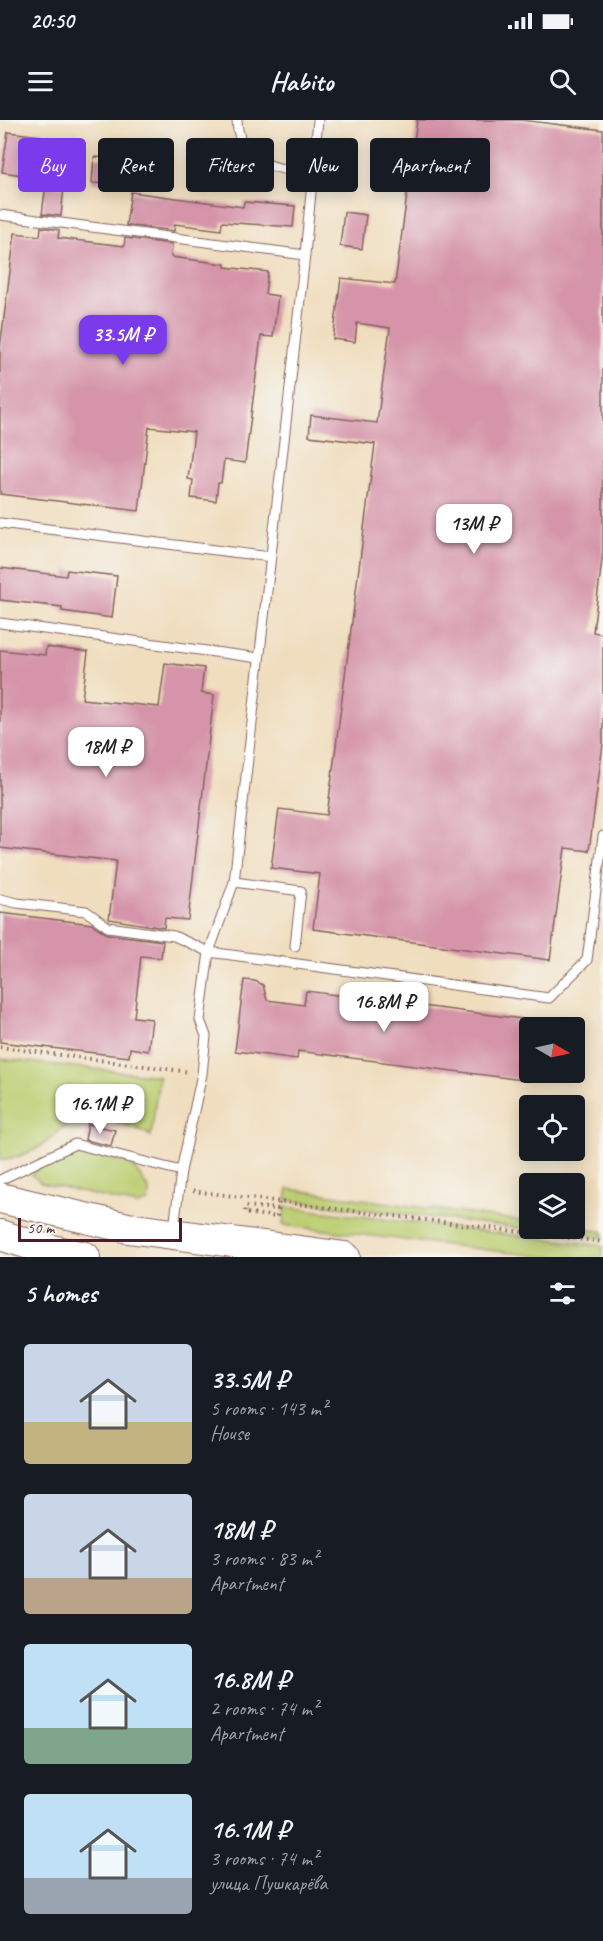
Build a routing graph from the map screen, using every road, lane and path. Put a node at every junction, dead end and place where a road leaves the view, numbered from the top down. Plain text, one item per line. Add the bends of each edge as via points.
1 (237, 120) edge
2 (318, 120) edge
3 (316, 138) edge
4 (286, 171) edge
5 (311, 192) edge
6 (0, 215) edge
7 (305, 255) junction
8 (0, 524) edge
9 (271, 557) junction
10 (0, 623) edge
11 (259, 658) junction
12 (603, 836) edge
13 (234, 882) junction
14 (0, 899) edge
15 (295, 946) dead end
16 (209, 952) junction
17 (0, 1047) edge
18 (202, 1074) junction
19 (181, 1171) junction
20 (0, 1180) edge
21 (179, 1190) junction
22 (0, 1198) edge
23 (279, 1203) junction
24 (278, 1209) junction
25 (0, 1235) edge
26 (603, 1242) edge
27 (172, 1246) edge
28 (85, 1257) edge
29 (345, 1257) edge

1 - 4 lane via 237,132 246,148 261,162
2 - 3 lane
5 - 7 lane
6 - 7 lane
7 - 9 lane
8 - 9 lane
9 - 11 lane
10 - 11 lane
11 - 13 lane
12 - 16 lane via 587,960 549,998
13 - 15 lane via 301,891
13 - 16 lane
14 - 16 lane via 86,911 108,927 174,936
16 - 18 lane via 200,1020 206,1036
17 - 18 path
18 - 19 lane
19 - 20 lane via 75,1144
19 - 21 lane
21 - 23 path
21 - 27 lane
22 - 27 main road via 128,1228
23 - 24 path
23 - 26 path
24 - 24 path via 277,1217 245,1213 246,1206
25 - 28 main road
27 - 29 main road

